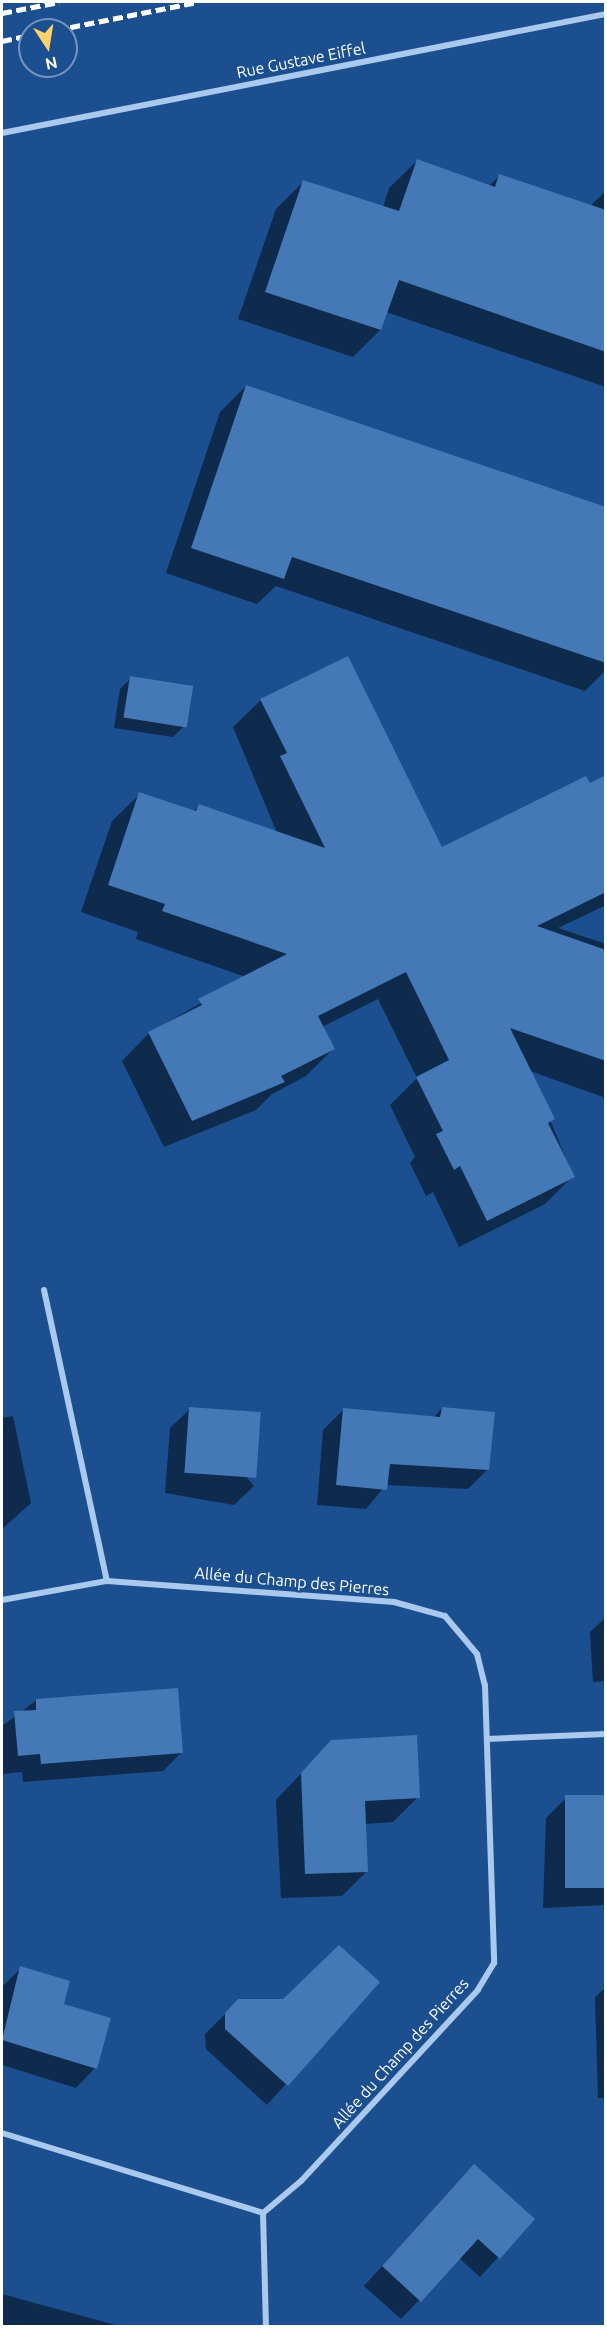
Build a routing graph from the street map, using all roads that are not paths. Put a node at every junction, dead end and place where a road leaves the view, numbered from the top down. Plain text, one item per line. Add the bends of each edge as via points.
1 (606, 14) edge
2 (2, 133) edge
3 (44, 1290) dead end
4 (107, 1581) junction
5 (2, 1600) edge
6 (606, 1734) edge
7 (487, 1739) junction
8 (2, 2133) edge
9 (263, 2213) junction
10 (266, 2326) edge

1 - 2 street, Rue Gustave Eiffel
3 - 4 street
4 - 5 street, Allée du Champ des Pierres
4 - 7 street, Allée du Champ des Pierres via 394,1602 434,1612 464,1632 477,1654
6 - 7 street
7 - 9 street, Allée du Champ des Pierres via 494,1963 462,2008 301,2181
8 - 9 street
9 - 10 street

